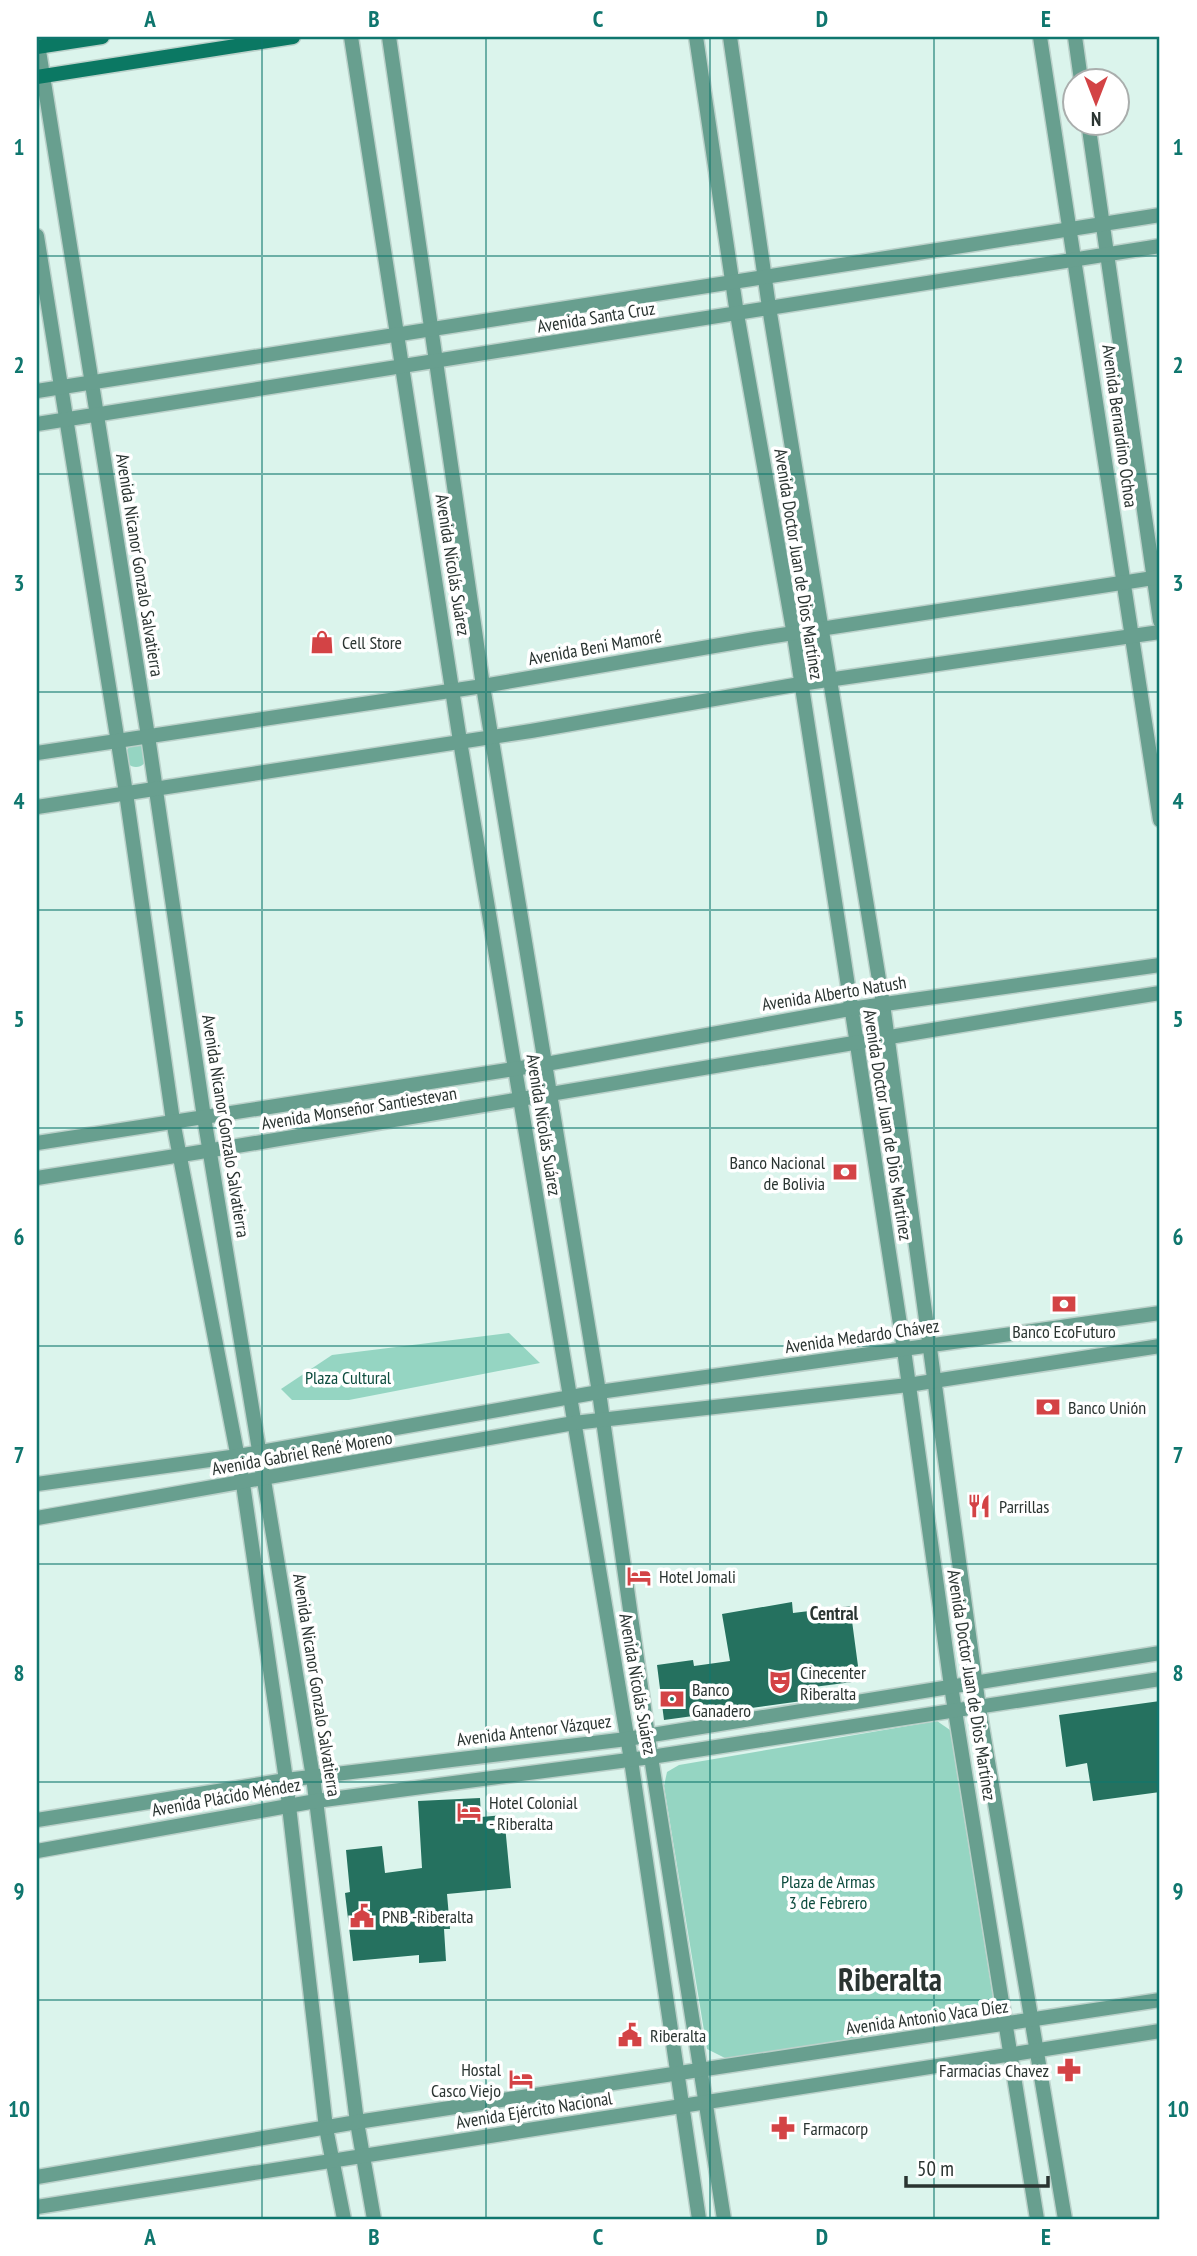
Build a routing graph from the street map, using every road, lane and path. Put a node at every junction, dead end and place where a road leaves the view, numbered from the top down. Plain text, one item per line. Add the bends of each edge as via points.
1 (102, 37) edge
2 (293, 37) edge
3 (351, 37) edge
4 (389, 37) edge
5 (696, 37) edge
6 (730, 37) edge
7 (1040, 37) edge
8 (1075, 37) edge
9 (37, 44) edge
10 (1079, 66) edge
11 (39, 77) edge
12 (1090, 136) edge
13 (1160, 215) edge
14 (1103, 223) junction
15 (1070, 229) junction
16 (37, 236) edge
17 (1160, 246) edge
18 (1107, 254) junction
19 (1076, 259) junction
20 (766, 279) junction
21 (733, 283) junction
22 (769, 307) junction
23 (737, 314) junction
24 (429, 328) junction
25 (395, 334) junction
26 (435, 362) junction
27 (402, 368) junction
28 (90, 384) junction
29 (60, 388) junction
30 (37, 391) edge
31 (95, 414) junction
32 (67, 419) junction
33 (37, 424) edge
34 (1157, 577) edge
35 (1124, 582) junction
36 (1160, 621) edge
37 (821, 630) junction
38 (1160, 632) edge
39 (794, 635) junction
40 (1130, 636) junction
41 (831, 680) junction
42 (800, 684) junction
43 (483, 685) junction
44 (453, 690) junction
45 (148, 736) junction
46 (492, 737) junction
47 (116, 741) junction
48 (460, 741) junction
49 (37, 753) edge
50 (156, 788) junction
51 (126, 793) junction
52 (37, 807) edge
53 (1160, 820) edge
54 (1160, 965) edge
55 (1160, 993) edge
56 (883, 1004) junction
57 (850, 1009) junction
58 (887, 1036) junction
59 (856, 1041) junction
60 (546, 1064) junction
61 (515, 1066) junction
62 (550, 1096) junction
63 (521, 1101) junction
64 (204, 1117) junction
65 (173, 1121) junction
66 (37, 1143) edge
67 (210, 1151) junction
68 (180, 1156) junction
69 (37, 1178) edge
70 (1160, 1313) edge
71 (931, 1346) junction
72 (1160, 1346) edge
73 (904, 1350) junction
74 (936, 1381) junction
75 (908, 1385) junction
76 (599, 1392) junction
77 (568, 1399) junction
78 (603, 1420) junction
79 (574, 1423) junction
80 (259, 1450) junction
81 (238, 1456) junction
82 (264, 1479) junction
83 (37, 1484) edge
84 (243, 1484) junction
85 (37, 1518) edge
86 (1160, 1653) edge
87 (1160, 1679) edge
88 (975, 1681) junction
89 (951, 1686) junction
90 (979, 1708) junction
91 (955, 1712) junction
92 (648, 1735) junction
93 (627, 1739) junction
94 (651, 1757) junction
95 (631, 1760) junction
96 (313, 1777) junction
97 (286, 1780) junction
98 (316, 1801) junction
99 (289, 1805) junction
100 (37, 1820) edge
101 (37, 1851) edge
102 (1160, 2000) edge
103 (1031, 2021) junction
104 (1005, 2026) junction
105 (1160, 2031) edge
106 (1037, 2050) junction
107 (1011, 2055) junction
108 (700, 2070) junction
109 (676, 2074) junction
110 (705, 2103) junction
111 (681, 2107) junction
112 (357, 2122) junction
113 (326, 2128) junction
114 (364, 2156) junction
115 (334, 2161) junction
116 (37, 2177) edge
117 (37, 2207) edge
118 (344, 2219) edge
119 (374, 2219) edge
120 (699, 2219) edge
121 (724, 2219) edge
122 (1037, 2219) edge
123 (1065, 2219) edge

1 - 9 main road
2 - 11 main road
3 - 25 street, Avenida Nicolás Suárez
4 - 24 street, Avenida Nicolás Suárez
5 - 21 street, Avenida Doctor Juan de Dios Martínez
6 - 20 street, Avenida Doctor Juan de Dios Martínez
7 - 15 street, Avenida Bernardino Ochoa
8 - 10 street
9 - 11 street, Avenida Nicanor Gonzalo Salvatierra
11 - 28 street, Avenida Nicanor Gonzalo Salvatierra
12 - 14 street, Avenida Bernardino Ochoa
13 - 14 street, Avenida Santa Cruz
14 - 15 street, Avenida Santa Cruz
14 - 18 street, Avenida Bernardino Ochoa
15 - 19 street, Avenida Bernardino Ochoa
15 - 20 street, Avenida Santa Cruz
16 - 29 street
17 - 18 street, Avenida Santa Cruz
18 - 19 street, Avenida Santa Cruz
18 - 34 street, Avenida Bernardino Ochoa
19 - 22 street, Avenida Santa Cruz
19 - 35 street, Avenida Bernardino Ochoa
20 - 21 street, Avenida Santa Cruz
20 - 22 street, Avenida Doctor Juan de Dios Martínez
21 - 23 street, Avenida Doctor Juan de Dios Martínez
21 - 24 street, Avenida Santa Cruz
22 - 23 street, Avenida Santa Cruz
22 - 37 street, Avenida Doctor Juan de Dios Martínez
23 - 26 street, Avenida Santa Cruz
23 - 39 street, Avenida Doctor Juan de Dios Martínez
24 - 25 street, Avenida Santa Cruz
24 - 26 street, Avenida Nicolás Suárez
25 - 27 street, Avenida Nicolás Suárez
25 - 28 street, Avenida Santa Cruz
26 - 27 street, Avenida Santa Cruz
26 - 43 street, Avenida Nicolás Suárez
27 - 31 street, Avenida Santa Cruz
27 - 44 street, Avenida Nicolás Suárez
28 - 29 street, Avenida Santa Cruz
28 - 31 street, Avenida Nicanor Gonzalo Salvatierra
29 - 30 street, Avenida Santa Cruz
29 - 32 street
31 - 32 street, Avenida Santa Cruz
31 - 45 street, Avenida Nicanor Gonzalo Salvatierra
32 - 33 street, Avenida Santa Cruz
32 - 47 street
34 - 35 street, Avenida Beni Mamoré
34 - 36 street, Avenida Bernardino Ochoa
35 - 37 street, Avenida Beni Mamoré
35 - 40 street, Avenida Bernardino Ochoa
37 - 39 street, Avenida Beni Mamoré
37 - 41 street, Avenida Doctor Juan de Dios Martínez
38 - 40 street
39 - 42 street, Avenida Doctor Juan de Dios Martínez
39 - 43 street, Avenida Beni Mamoré
40 - 41 street
40 - 53 street, Avenida Bernardino Ochoa
41 - 42 street
41 - 56 street, Avenida Doctor Juan de Dios Martínez
42 - 46 street
42 - 57 street, Avenida Doctor Juan de Dios Martínez
43 - 44 street, Avenida Beni Mamoré
43 - 46 street, Avenida Nicolás Suárez
44 - 45 street, Avenida Beni Mamoré
44 - 48 street, Avenida Nicolás Suárez
45 - 47 street, Avenida Beni Mamoré
45 - 50 street, Avenida Nicanor Gonzalo Salvatierra
46 - 48 street
46 - 60 street, Avenida Nicolás Suárez
47 - 49 street, Avenida Beni Mamoré
47 - 51 street
48 - 50 street
48 - 61 street, Avenida Nicolás Suárez
50 - 51 street
50 - 64 street, Avenida Nicanor Gonzalo Salvatierra
51 - 52 street
51 - 65 street
54 - 56 street, Avenida Alberto Natush
55 - 58 street
56 - 57 street, Avenida Alberto Natush
56 - 58 street, Avenida Doctor Juan de Dios Martínez
57 - 59 street, Avenida Doctor Juan de Dios Martínez
57 - 60 street, Avenida Alberto Natush
58 - 59 street
58 - 71 street, Avenida Doctor Juan de Dios Martínez
59 - 62 street
59 - 73 street, Avenida Doctor Juan de Dios Martínez
60 - 61 street, Avenida Alberto Natush
60 - 62 street, Avenida Nicolás Suárez
61 - 63 street, Avenida Nicolás Suárez
61 - 64 street, Avenida Monseñor Santiestevan
62 - 63 street
62 - 76 street, Avenida Nicolás Suárez
63 - 67 street, Avenida Monseñor Santiestevan
63 - 77 street, Avenida Nicolás Suárez
64 - 65 street, Avenida Monseñor Santiestevan
64 - 67 street, Avenida Nicanor Gonzalo Salvatierra
65 - 66 street, Avenida Monseñor Santiestevan
65 - 68 street
67 - 68 street, Avenida Monseñor Santiestevan
67 - 80 street, Avenida Nicanor Gonzalo Salvatierra
68 - 69 street, Avenida Monseñor Santiestevan
68 - 81 street
70 - 71 street, Avenida Medardo Chávez
71 - 73 street, Avenida Medardo Chávez
71 - 74 street, Avenida Doctor Juan de Dios Martínez
72 - 74 street
73 - 75 street, Avenida Doctor Juan de Dios Martínez
73 - 76 street, Avenida Medardo Chávez
74 - 75 street
74 - 88 street, Avenida Doctor Juan de Dios Martínez
75 - 78 street
75 - 89 street, Avenida Doctor Juan de Dios Martínez
76 - 77 street, Avenida Medardo Chávez
76 - 78 street, Avenida Nicolás Suárez
77 - 79 street, Avenida Nicolás Suárez
77 - 80 street, Avenida Gabriel René Moreno
78 - 79 street
78 - 92 street, Avenida Nicolás Suárez
79 - 82 street, Avenida Gabriel René Moreno
79 - 93 street, Avenida Nicolás Suárez
80 - 81 street, Avenida Gabriel René Moreno
80 - 82 street, Avenida Nicanor Gonzalo Salvatierra
81 - 83 street, Avenida Gabriel René Moreno
81 - 84 street
82 - 84 street, Avenida Gabriel René Moreno
82 - 96 street, Avenida Nicanor Gonzalo Salvatierra
84 - 85 street, Avenida Gabriel René Moreno
84 - 97 street
86 - 88 street, Avenida Antenor Vázquez
87 - 90 street
88 - 89 street, Avenida Antenor Vázquez
88 - 90 street, Avenida Doctor Juan de Dios Martínez
89 - 91 street, Avenida Doctor Juan de Dios Martínez
89 - 92 street, Avenida Antenor Vázquez
90 - 91 street
90 - 103 street, Avenida Doctor Juan de Dios Martínez
91 - 94 street
91 - 104 street, Avenida Doctor Juan de Dios Martínez
92 - 93 street, Avenida Antenor Vázquez
92 - 94 street, Avenida Nicolás Suárez
93 - 95 street, Avenida Nicolás Suárez
93 - 96 street, Avenida Antenor Vázquez
94 - 95 street
94 - 108 street, Avenida Nicolás Suárez
95 - 98 street, Avenida Plácido Méndez
95 - 109 street, Avenida Nicolás Suárez
96 - 97 street, Avenida Antenor Vázquez
96 - 98 street, Avenida Nicanor Gonzalo Salvatierra
97 - 99 street
97 - 100 street, Avenida Antenor Vázquez
98 - 99 street, Avenida Plácido Méndez
98 - 112 street, Avenida Nicanor Gonzalo Salvatierra
99 - 101 street, Avenida Plácido Méndez
99 - 113 street
102 - 103 street, Avenida Antonio Vaca Díez
103 - 104 street, Avenida Antonio Vaca Díez
103 - 106 street, Avenida Doctor Juan de Dios Martínez
104 - 107 street, Avenida Doctor Juan de Dios Martínez
104 - 108 street, Avenida Antonio Vaca Díez
105 - 106 street
106 - 107 street, Avenida Ejército Nacional
106 - 123 street, Avenida Doctor Juan de Dios Martínez
107 - 110 street, Avenida Ejército Nacional
107 - 122 street, Avenida Doctor Juan de Dios Martínez
108 - 109 street, Avenida Ejército Nacional
108 - 110 street, Avenida Nicolás Suárez
109 - 111 street, Avenida Nicolás Suárez
109 - 112 street, Avenida Ejército Nacional
110 - 111 street, Avenida Ejército Nacional
110 - 121 street, Avenida Nicolás Suárez
111 - 114 street, Avenida Ejército Nacional
111 - 120 street, Avenida Nicolás Suárez
112 - 113 street, Avenida Ejército Nacional
112 - 114 street, Avenida Nicanor Gonzalo Salvatierra
113 - 115 street
113 - 116 street, Avenida Ejército Nacional
114 - 115 street, Avenida Ejército Nacional
114 - 119 street, Avenida Nicanor Gonzalo Salvatierra
115 - 117 street, Avenida Ejército Nacional
115 - 118 street

